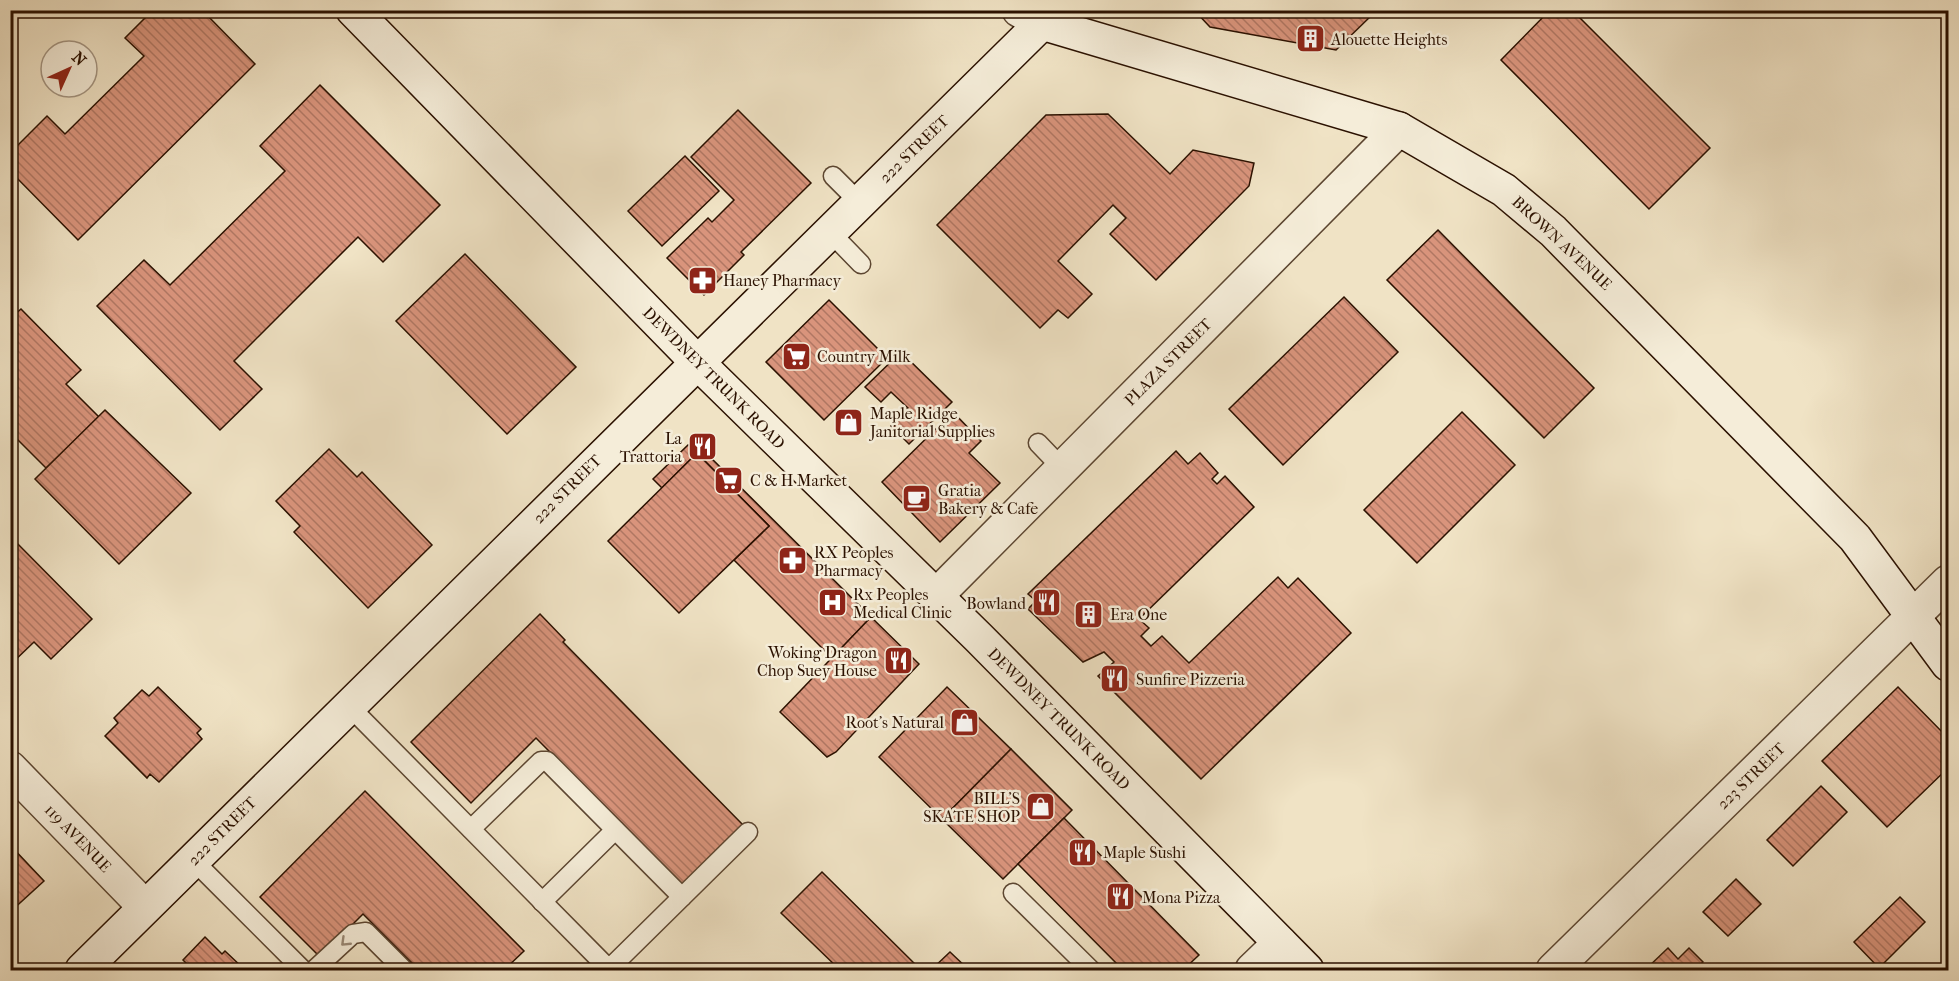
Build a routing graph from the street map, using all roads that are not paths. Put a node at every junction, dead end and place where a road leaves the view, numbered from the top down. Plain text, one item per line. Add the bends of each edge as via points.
1 (353, 10) edge
2 (1039, 15) edge
3 (1399, 129) junction
4 (833, 176) dead end
5 (859, 202) junction
6 (829, 231) junction
7 (861, 264) dead end
8 (696, 362) junction
9 (1038, 443) dead end
10 (1062, 468) junction
11 (1948, 582) edge
12 (936, 596) junction
13 (1913, 616) junction
14 (1948, 664) edge
15 (349, 706) junction
16 (10, 768) edge
17 (471, 829) junction
18 (615, 830) junction
19 (748, 832) dead end
20 (194, 860) junction
21 (1013, 893) dead end
22 (682, 897) junction
23 (542, 902) junction
24 (145, 907) junction
25 (1280, 943) junction
26 (82, 970) edge
27 (303, 970) edge
28 (314, 970) edge
29 (404, 970) edge
30 (1091, 970) edge
31 (1252, 970) edge
32 (1307, 970) edge
33 (1553, 970) edge

1 - 8 main road, DEWDNEY TRUNK ROAD
2 - 3 main road, BROWN AVENUE
2 - 5 main road, 222 STREET
3 - 10 main road, PLAZA STREET
3 - 13 main road, BROWN AVENUE via 1496,184 1545,223 1855,538
4 - 5 lane
5 - 6 main road, 222 STREET
6 - 7 lane
6 - 8 main road, 222 STREET
8 - 12 main road, DEWDNEY TRUNK ROAD
8 - 15 main road, 222 STREET
9 - 10 lane
10 - 12 main road, PLAZA STREET
11 - 13 main road, 223 STREET
12 - 25 main road, DEWDNEY TRUNK ROAD
13 - 14 main road, BROWN AVENUE
13 - 33 main road, 223 STREET
15 - 17 lane
15 - 20 main road, 222 STREET
16 - 24 main road, 119 AVENUE
17 - 18 lane via 544,760
17 - 23 lane
18 - 22 lane
18 - 23 lane
19 - 22 lane
20 - 24 main road, 222 STREET
20 - 27 lane
21 - 30 lane
22 - 23 lane via 609,966
24 - 26 main road, 222 STREET
25 - 31 main road
25 - 32 main road, DEWDNEY TRUNK ROAD
29 -> 28 lane via 366,932 359,931

